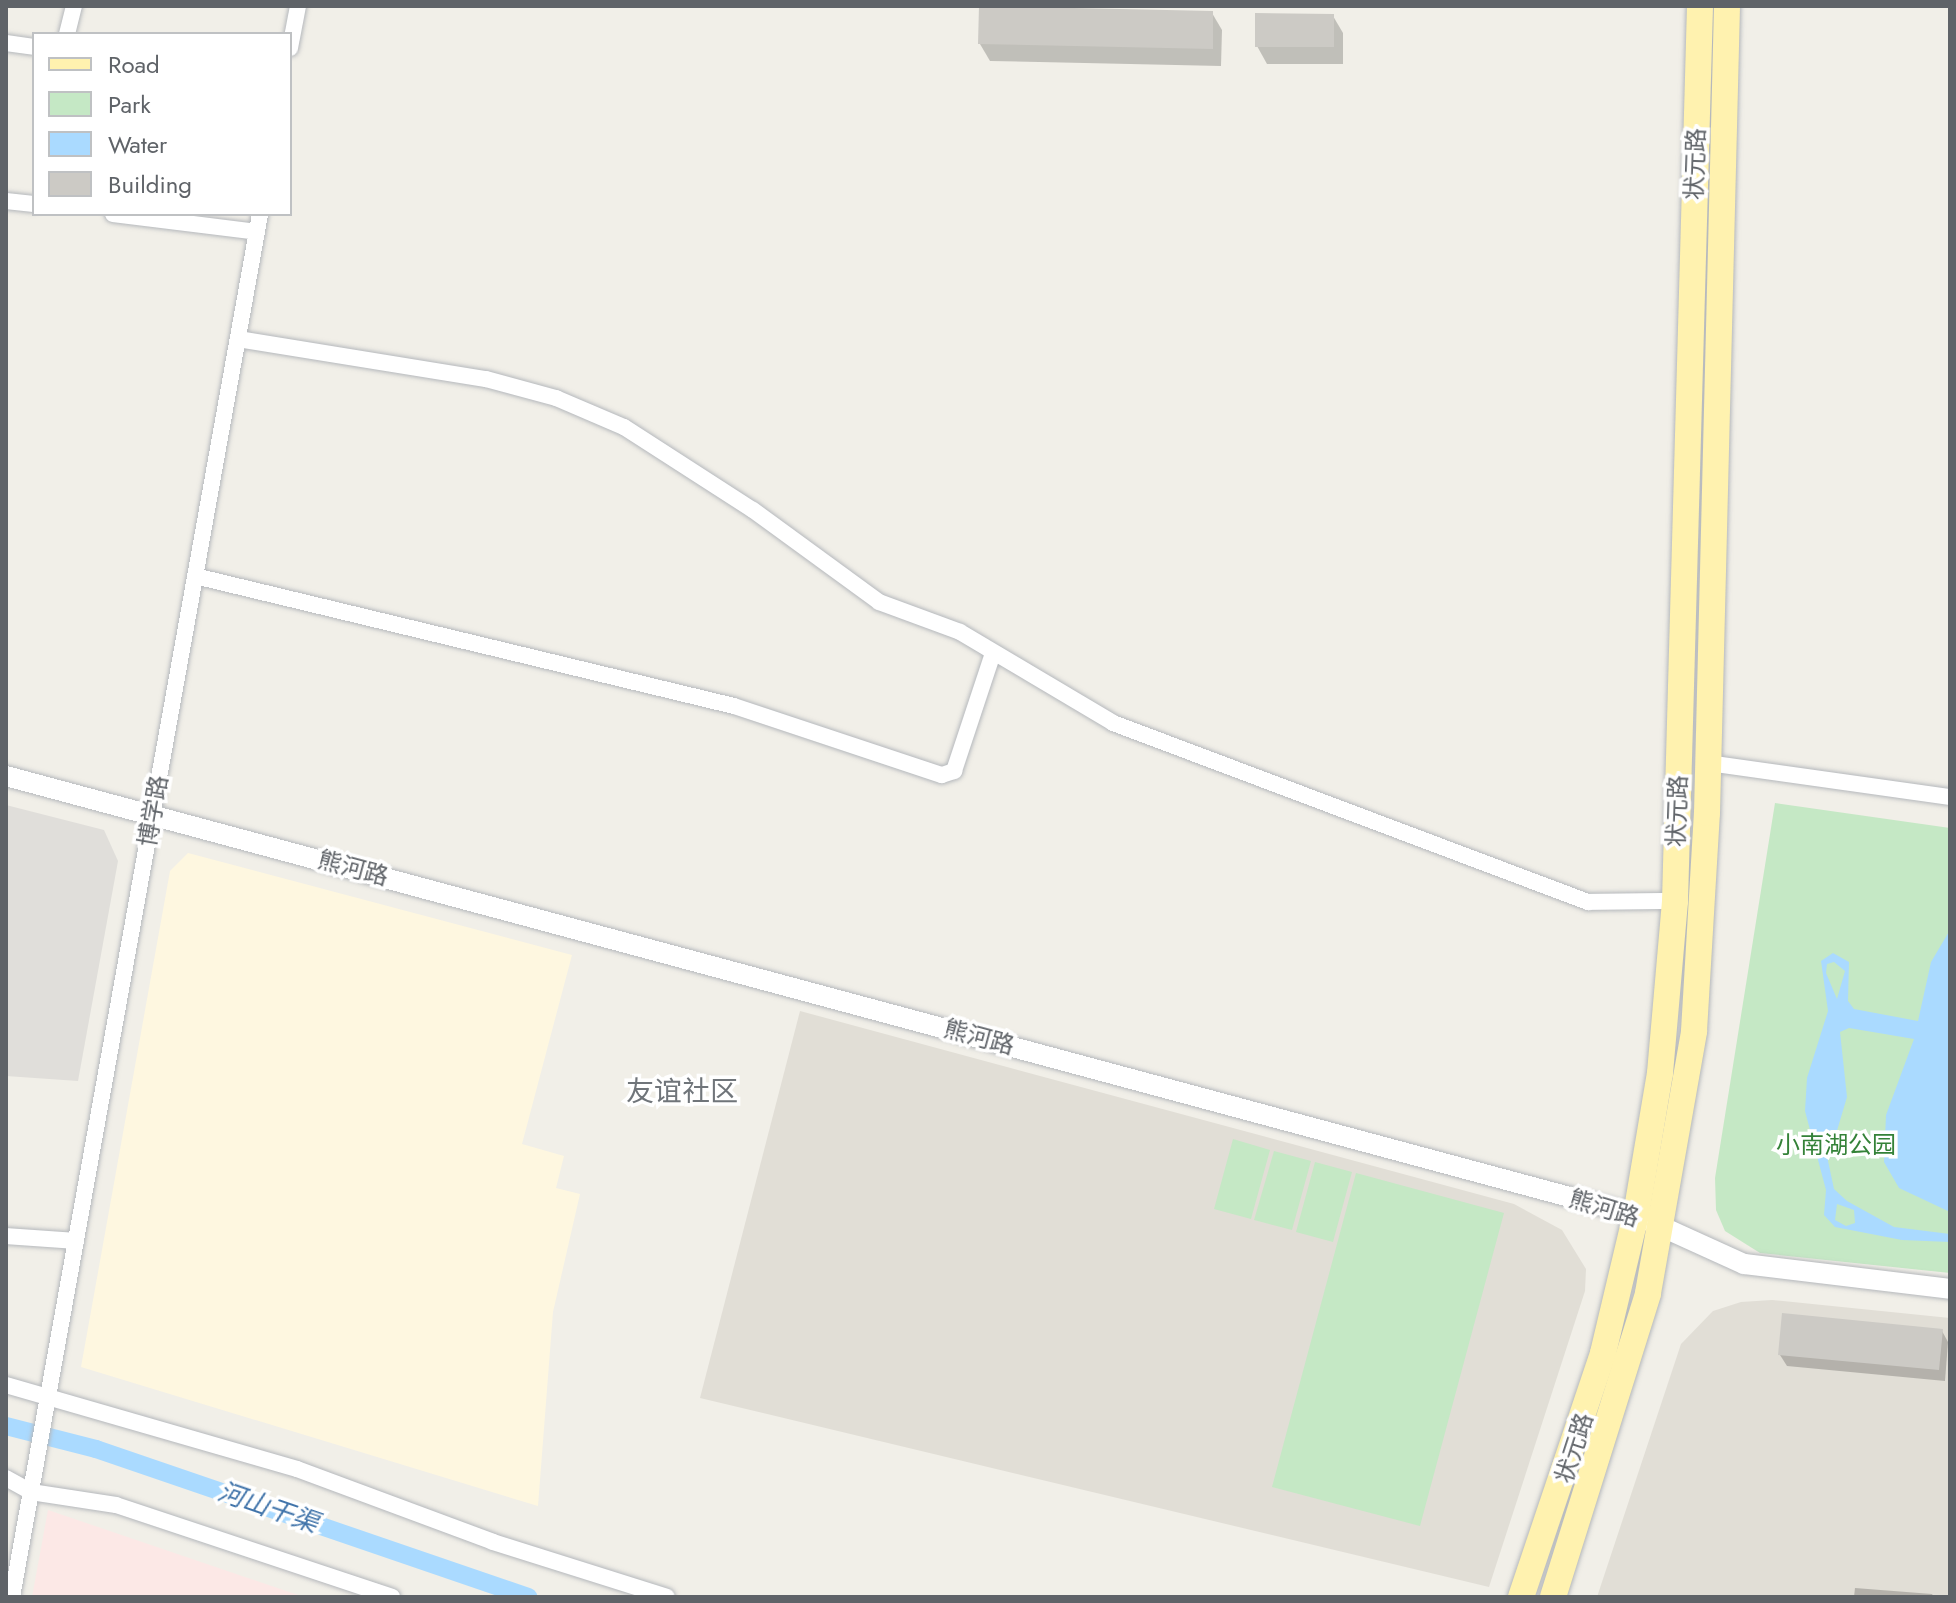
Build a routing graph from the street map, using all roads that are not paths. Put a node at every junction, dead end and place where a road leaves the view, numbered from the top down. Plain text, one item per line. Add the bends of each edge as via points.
1 (74, 6) edge
2 (298, 6) edge
3 (1700, 6) edge
4 (1727, 6) edge
5 (68, 32) edge
6 (292, 38) edge
7 (6, 43) edge
8 (32, 47) edge
9 (6, 201) edge
10 (32, 204) edge
11 (129, 216) edge
12 (260, 216) edge
13 (257, 232) junction
14 (238, 339) junction
15 (195, 576) junction
16 (993, 653) junction
17 (1708, 763) junction
18 (6, 776) edge
19 (1950, 797) edge
20 (153, 814) junction
21 (1675, 901) junction
22 (1636, 1215) junction
23 (1662, 1227) junction
24 (6, 1236) edge
25 (76, 1241) junction
26 (1950, 1289) edge
27 (6, 1385) edge
28 (47, 1402) junction
29 (6, 1478) edge
30 (32, 1488) junction
31 (12, 1597) edge
32 (392, 1597) edge
33 (667, 1597) edge
34 (1521, 1597) edge
35 (1553, 1597) edge

1 - 5 street
2 - 6 street
3 - 21 main road, 状元路
4 - 17 main road, 状元路
7 - 8 street
9 - 10 street
11 - 13 street
12 - 13 street, 博学路
13 - 14 street, 博学路
14 - 15 street, 博学路
14 - 16 street via 486,379 570,404 624,427 753,510 879,602 960,632
15 - 16 street via 721,703 942,775 954,771
15 - 20 street, 博学路
16 - 21 street via 1113,723 1286,791 1384,822 1522,880 1588,902
17 - 19 street
17 - 23 main road, 状元路 via 1700,972
18 - 20 street, 熊河路
20 - 22 street, 熊河路
20 - 25 street, 博学路
21 - 22 main road, 状元路 via 1660,1073
22 - 23 street, 熊河路
22 - 34 main road, 状元路 via 1586,1414
23 - 26 street, 熊河路 via 1744,1264
23 - 35 main road, 状元路 via 1608,1435
24 - 25 street
25 - 28 street, 博学路
27 - 28 street
28 - 30 street, 博学路
28 - 33 street via 297,1469 493,1542
29 - 30 street
30 - 31 street
30 - 32 street via 116,1505

